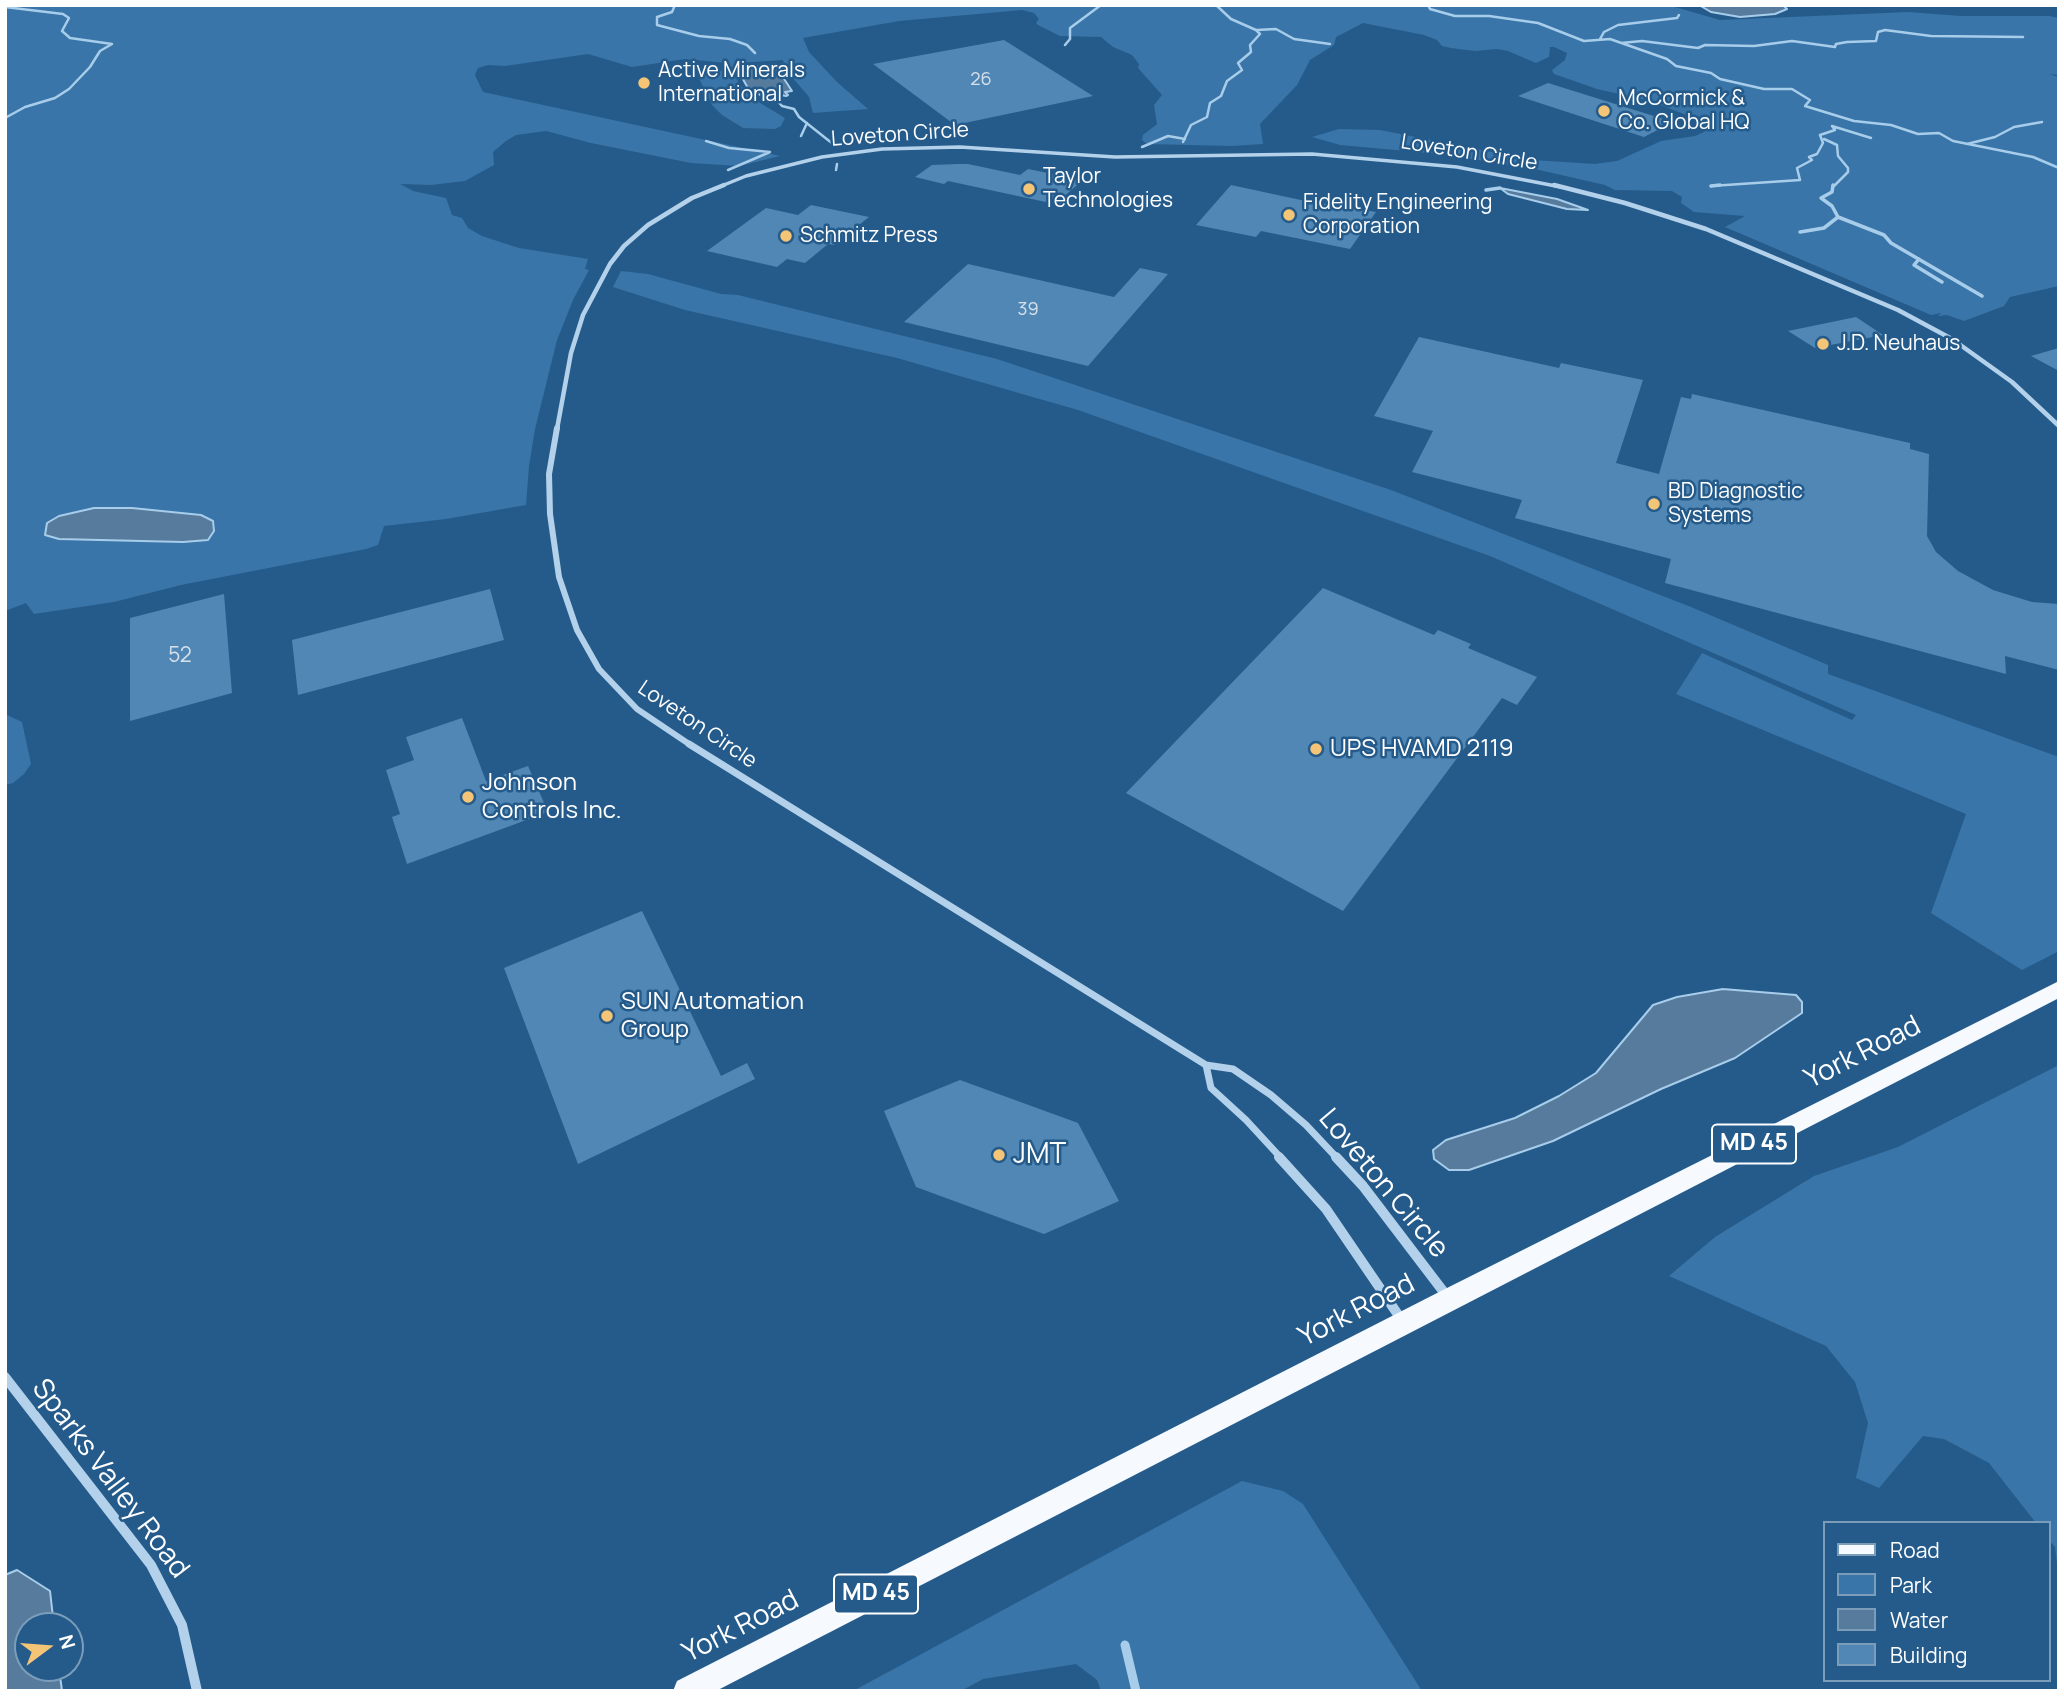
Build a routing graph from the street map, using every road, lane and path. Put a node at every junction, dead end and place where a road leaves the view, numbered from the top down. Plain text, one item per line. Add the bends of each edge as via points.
1 (2059, 426) edge
2 (2059, 989) edge
3 (1206, 1065) junction
4 (1449, 1298) junction
5 (1403, 1322) junction
6 (5, 1377) edge
7 (197, 1691) edge
8 (687, 1691) edge

1 - 3 street, Loveton Circle via 2012,382 1952,339 1879,301 1758,249 1615,200 1436,164 1312,154 1115,157 960,147 882,149 822,157 746,176 692,198 648,225 610,264 583,315 552,451 548,495 559,577 577,630 600,669 637,709 662,727
2 - 4 main road, York Road / MD 45
3 - 4 street, Loveton Circle via 1233,1069 1306,1125 1363,1186
3 - 5 street via 1212,1088 1326,1209
4 - 5 main road, York Road / MD 45
5 - 8 main road, York Road / MD 45
6 - 7 street, Sparks Valley Road via 151,1564 182,1625

